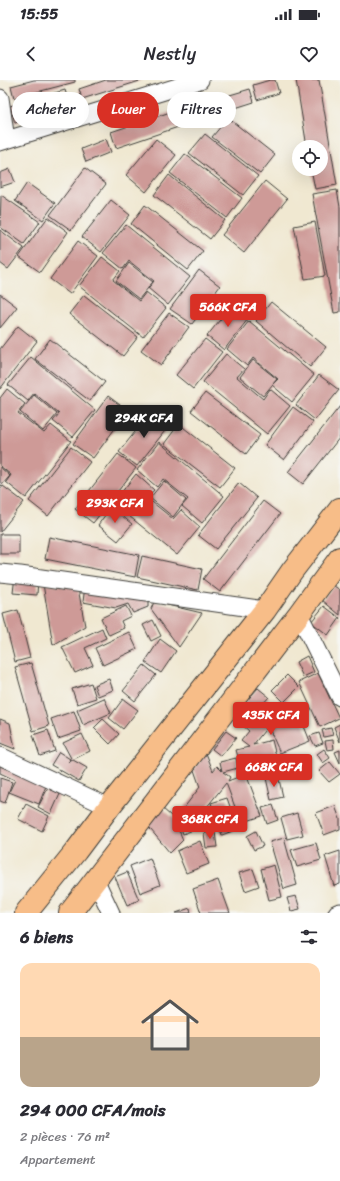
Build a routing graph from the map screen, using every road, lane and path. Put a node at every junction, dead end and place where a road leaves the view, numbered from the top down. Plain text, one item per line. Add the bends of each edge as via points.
1 (200, 80) edge
2 (0, 98) edge
3 (3, 141) edge
4 (340, 509) edge
5 (340, 558) edge
6 (0, 573) edge
7 (265, 610) junction
8 (299, 614) junction
9 (340, 698) edge
10 (0, 756) edge
11 (109, 807) junction
12 (96, 881) junction
13 (340, 912) edge
14 (26, 913) edge
15 (70, 913) edge
16 (111, 913) edge
17 (337, 913) edge

1 - 3 street
2 - 3 street
4 - 7 highway
5 - 8 highway
6 - 7 street
7 - 11 highway
8 - 9 street
8 - 12 highway
10 - 11 street
11 - 14 highway
12 - 15 highway
12 - 16 street
13 - 17 street

